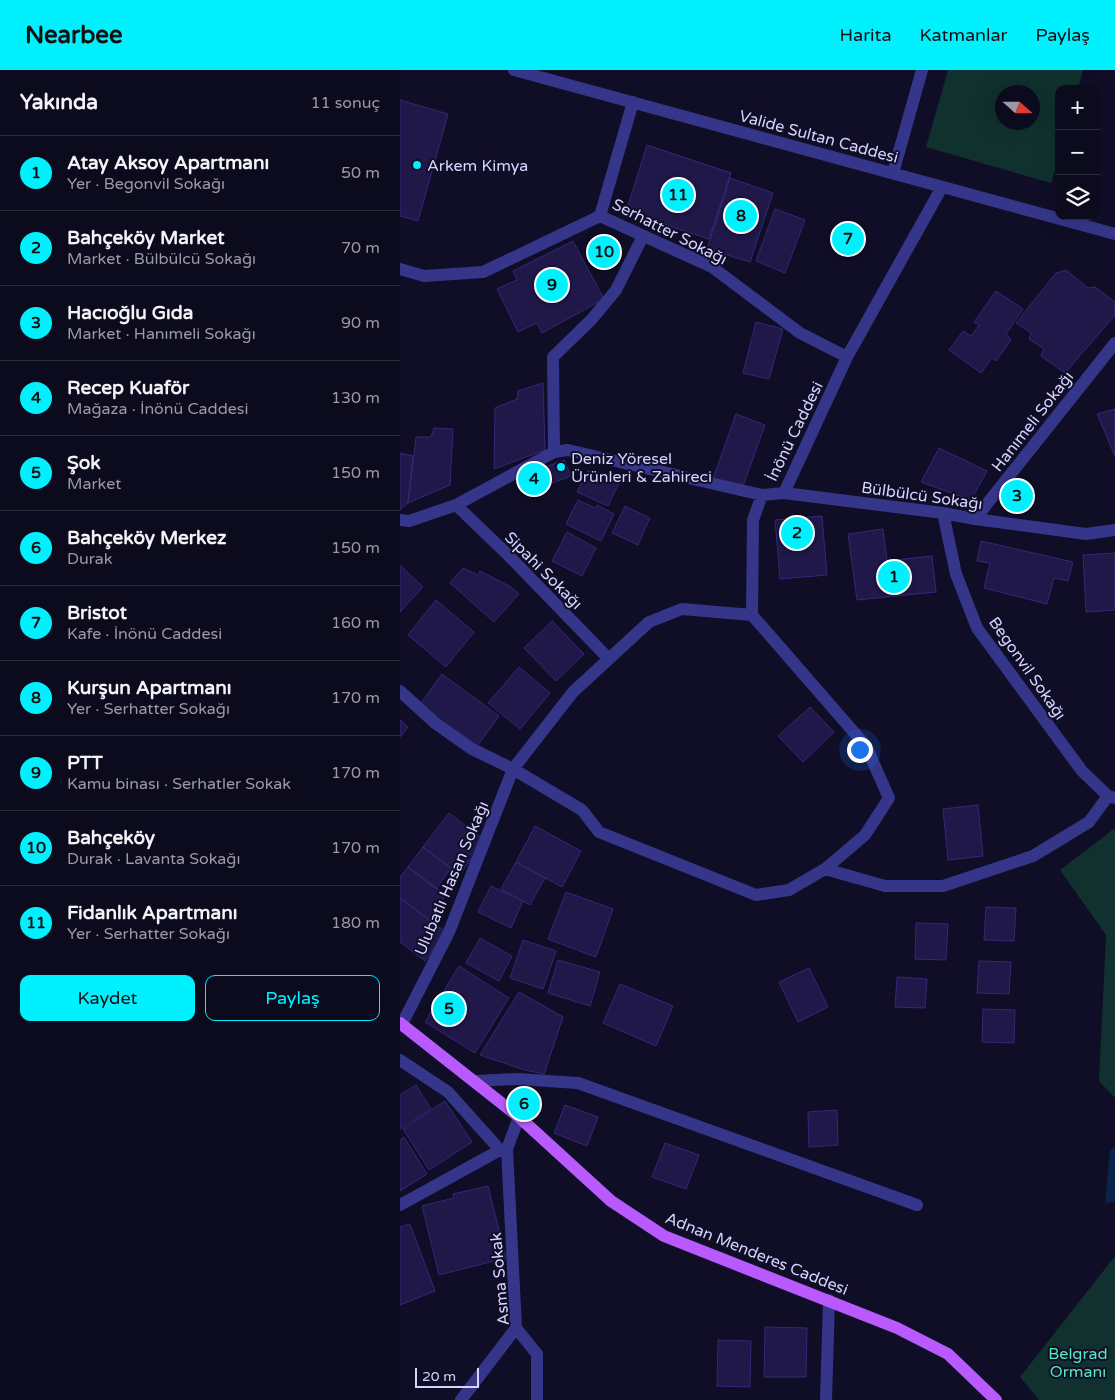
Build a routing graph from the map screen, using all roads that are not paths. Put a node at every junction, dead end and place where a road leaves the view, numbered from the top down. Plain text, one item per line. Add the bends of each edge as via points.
1 (514, 70) edge
2 (922, 70) edge
3 (633, 102) junction
4 (893, 173) junction
5 (942, 187) junction
6 (600, 216) junction
7 (1115, 234) edge
8 (643, 236) junction
9 (400, 269) edge
10 (1115, 343) edge
11 (847, 357) junction
12 (554, 452) junction
13 (784, 493) junction
14 (762, 495) junction
15 (456, 505) junction
16 (943, 513) junction
17 (400, 520) edge
18 (975, 520) junction
19 (1115, 530) edge
20 (752, 616) junction
21 (608, 659) junction
22 (400, 691) edge
23 (513, 769) junction
24 (1112, 797) edge
25 (825, 869) junction
26 (401, 1023) edge
27 (400, 1060) edge
28 (474, 1081) junction
29 (519, 1117) junction
30 (504, 1150) junction
31 (400, 1205) edge
32 (917, 1205) dead end
33 (829, 1300) junction
34 (516, 1328) junction
35 (460, 1400) edge
36 (537, 1400) edge
37 (826, 1400) edge
38 (996, 1400) edge

1 - 3 street, Valide Sultan Caddesi
2 - 4 street
3 - 4 street, Valide Sultan Caddesi
3 - 6 street, Serhatter Sokağı
4 - 5 street, Valide Sultan Caddesi
5 - 7 street, Valide Sultan Caddesi
5 - 11 street, İnönü Caddesi
6 - 8 street, Serhatter Sokağı
6 - 9 street via 483,272 424,276
8 - 11 street, Serhatter Sokağı via 712,267 800,333
8 - 12 street via 616,290 553,357
10 - 18 street, Hanımeli Sokağı
11 - 13 street, İnönü Caddesi
12 - 14 street, İnönü Caddesi via 568,450
12 - 15 street, İnönü Caddesi
13 - 14 street, İnönü Caddesi
13 - 16 street, Bülbülcü Sokağı
14 - 20 street via 753,520
15 - 17 street, İnönü Caddesi via 409,521
15 - 21 street, Sipahi Sokağı
16 - 18 street, Bülbülcü Sokağı
16 - 24 street, Begonvil Sokağı via 956,574 977,628 1082,771
18 - 19 street, Bülbülcü Sokağı via 1086,534
20 - 21 street, Ulubatlı Hasan Sokağı via 682,609 648,622
20 - 25 street via 866,746 889,798 866,835
21 - 23 street, Ulubatlı Hasan Sokağı via 572,692
22 - 23 street via 434,722 472,749
23 - 25 street via 582,810 599,832 756,895 789,890
23 - 26 street, Ulubatlı Hasan Sokağı via 449,932
24 - 25 street via 1089,822 1033,856 943,886 885,886
26 - 28 main road, Adnan Menderes Caddesi
27 - 30 street via 448,1092
28 - 29 main road, Adnan Menderes Caddesi
28 - 32 street via 517,1079 578,1083
29 - 30 street
29 - 33 main road, Adnan Menderes Caddesi via 611,1201 664,1236
30 - 31 street
30 - 34 street, Asma Sokak
33 - 37 street
33 - 38 main road, Adnan Menderes Caddesi via 897,1328 948,1354
34 - 35 street
34 - 36 street, Asma Sokak via 537,1354

